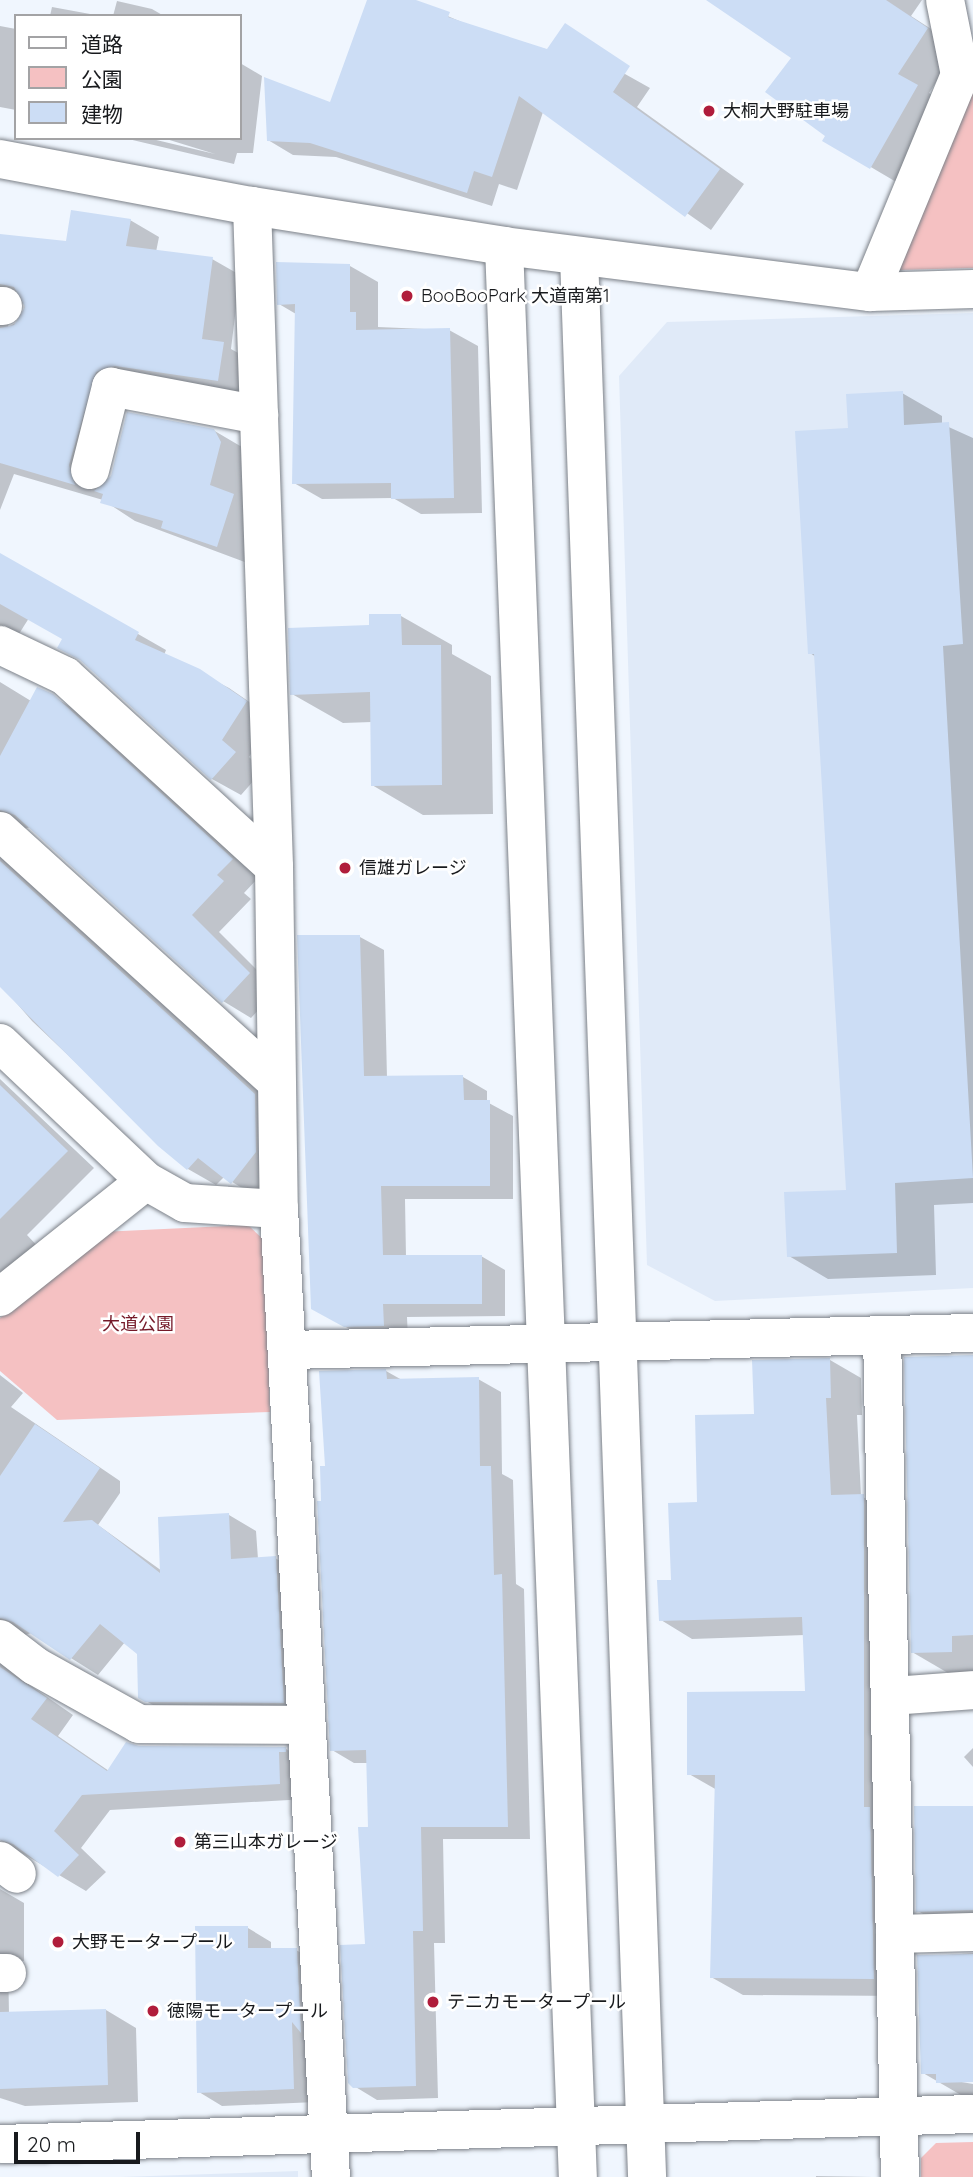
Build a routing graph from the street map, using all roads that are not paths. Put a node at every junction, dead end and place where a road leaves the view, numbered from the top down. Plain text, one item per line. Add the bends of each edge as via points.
1 (945, 0) edge
2 (0, 159) edge
3 (252, 206) junction
4 (504, 246) junction
5 (579, 256) junction
6 (973, 289) edge
7 (870, 292) junction
8 (259, 415) junction
9 (90, 470) dead end
10 (0, 645) edge
11 (0, 831) edge
12 (274, 867) junction
13 (0, 1043) edge
14 (276, 1081) junction
15 (146, 1181) junction
16 (279, 1209) junction
17 (0, 1297) edge
18 (973, 1333) edge
19 (882, 1335) junction
20 (617, 1342) junction
21 (548, 1344) junction
22 (289, 1350) junction
23 (0, 1639) edge
24 (973, 1690) edge
25 (892, 1696) junction
26 (306, 1725) junction
27 (973, 1932) edge
28 (895, 1934) junction
29 (973, 2114) edge
30 (897, 2118) junction
31 (644, 2123) junction
32 (576, 2124) junction
33 (330, 2137) junction
34 (0, 2144) edge
35 (331, 2177) edge
36 (578, 2177) edge
37 (647, 2177) edge
38 (900, 2177) edge

1 - 7 street via 960,75
2 - 3 street
3 - 4 street
3 - 8 street
4 - 5 street
4 - 21 street
5 - 7 street
5 - 20 street
6 - 7 street
8 - 9 street via 111,387
8 - 12 street
10 - 12 street via 65,676
11 - 14 street
12 - 14 street
13 - 15 street
14 - 16 street
15 - 16 street via 185,1203
15 - 17 street
16 - 22 street
18 - 19 street
19 - 20 street
19 - 25 street
20 - 21 street
20 - 31 street
21 - 22 street
21 - 32 street
22 - 26 street
23 - 26 street via 35,1666 139,1724
24 - 25 street
25 - 28 street
26 - 33 street
27 - 28 street
28 - 30 street
29 - 30 street
30 - 31 street
30 - 38 street
31 - 32 street
31 - 37 street
32 - 33 street
32 - 36 street
33 - 34 street
33 - 35 street

